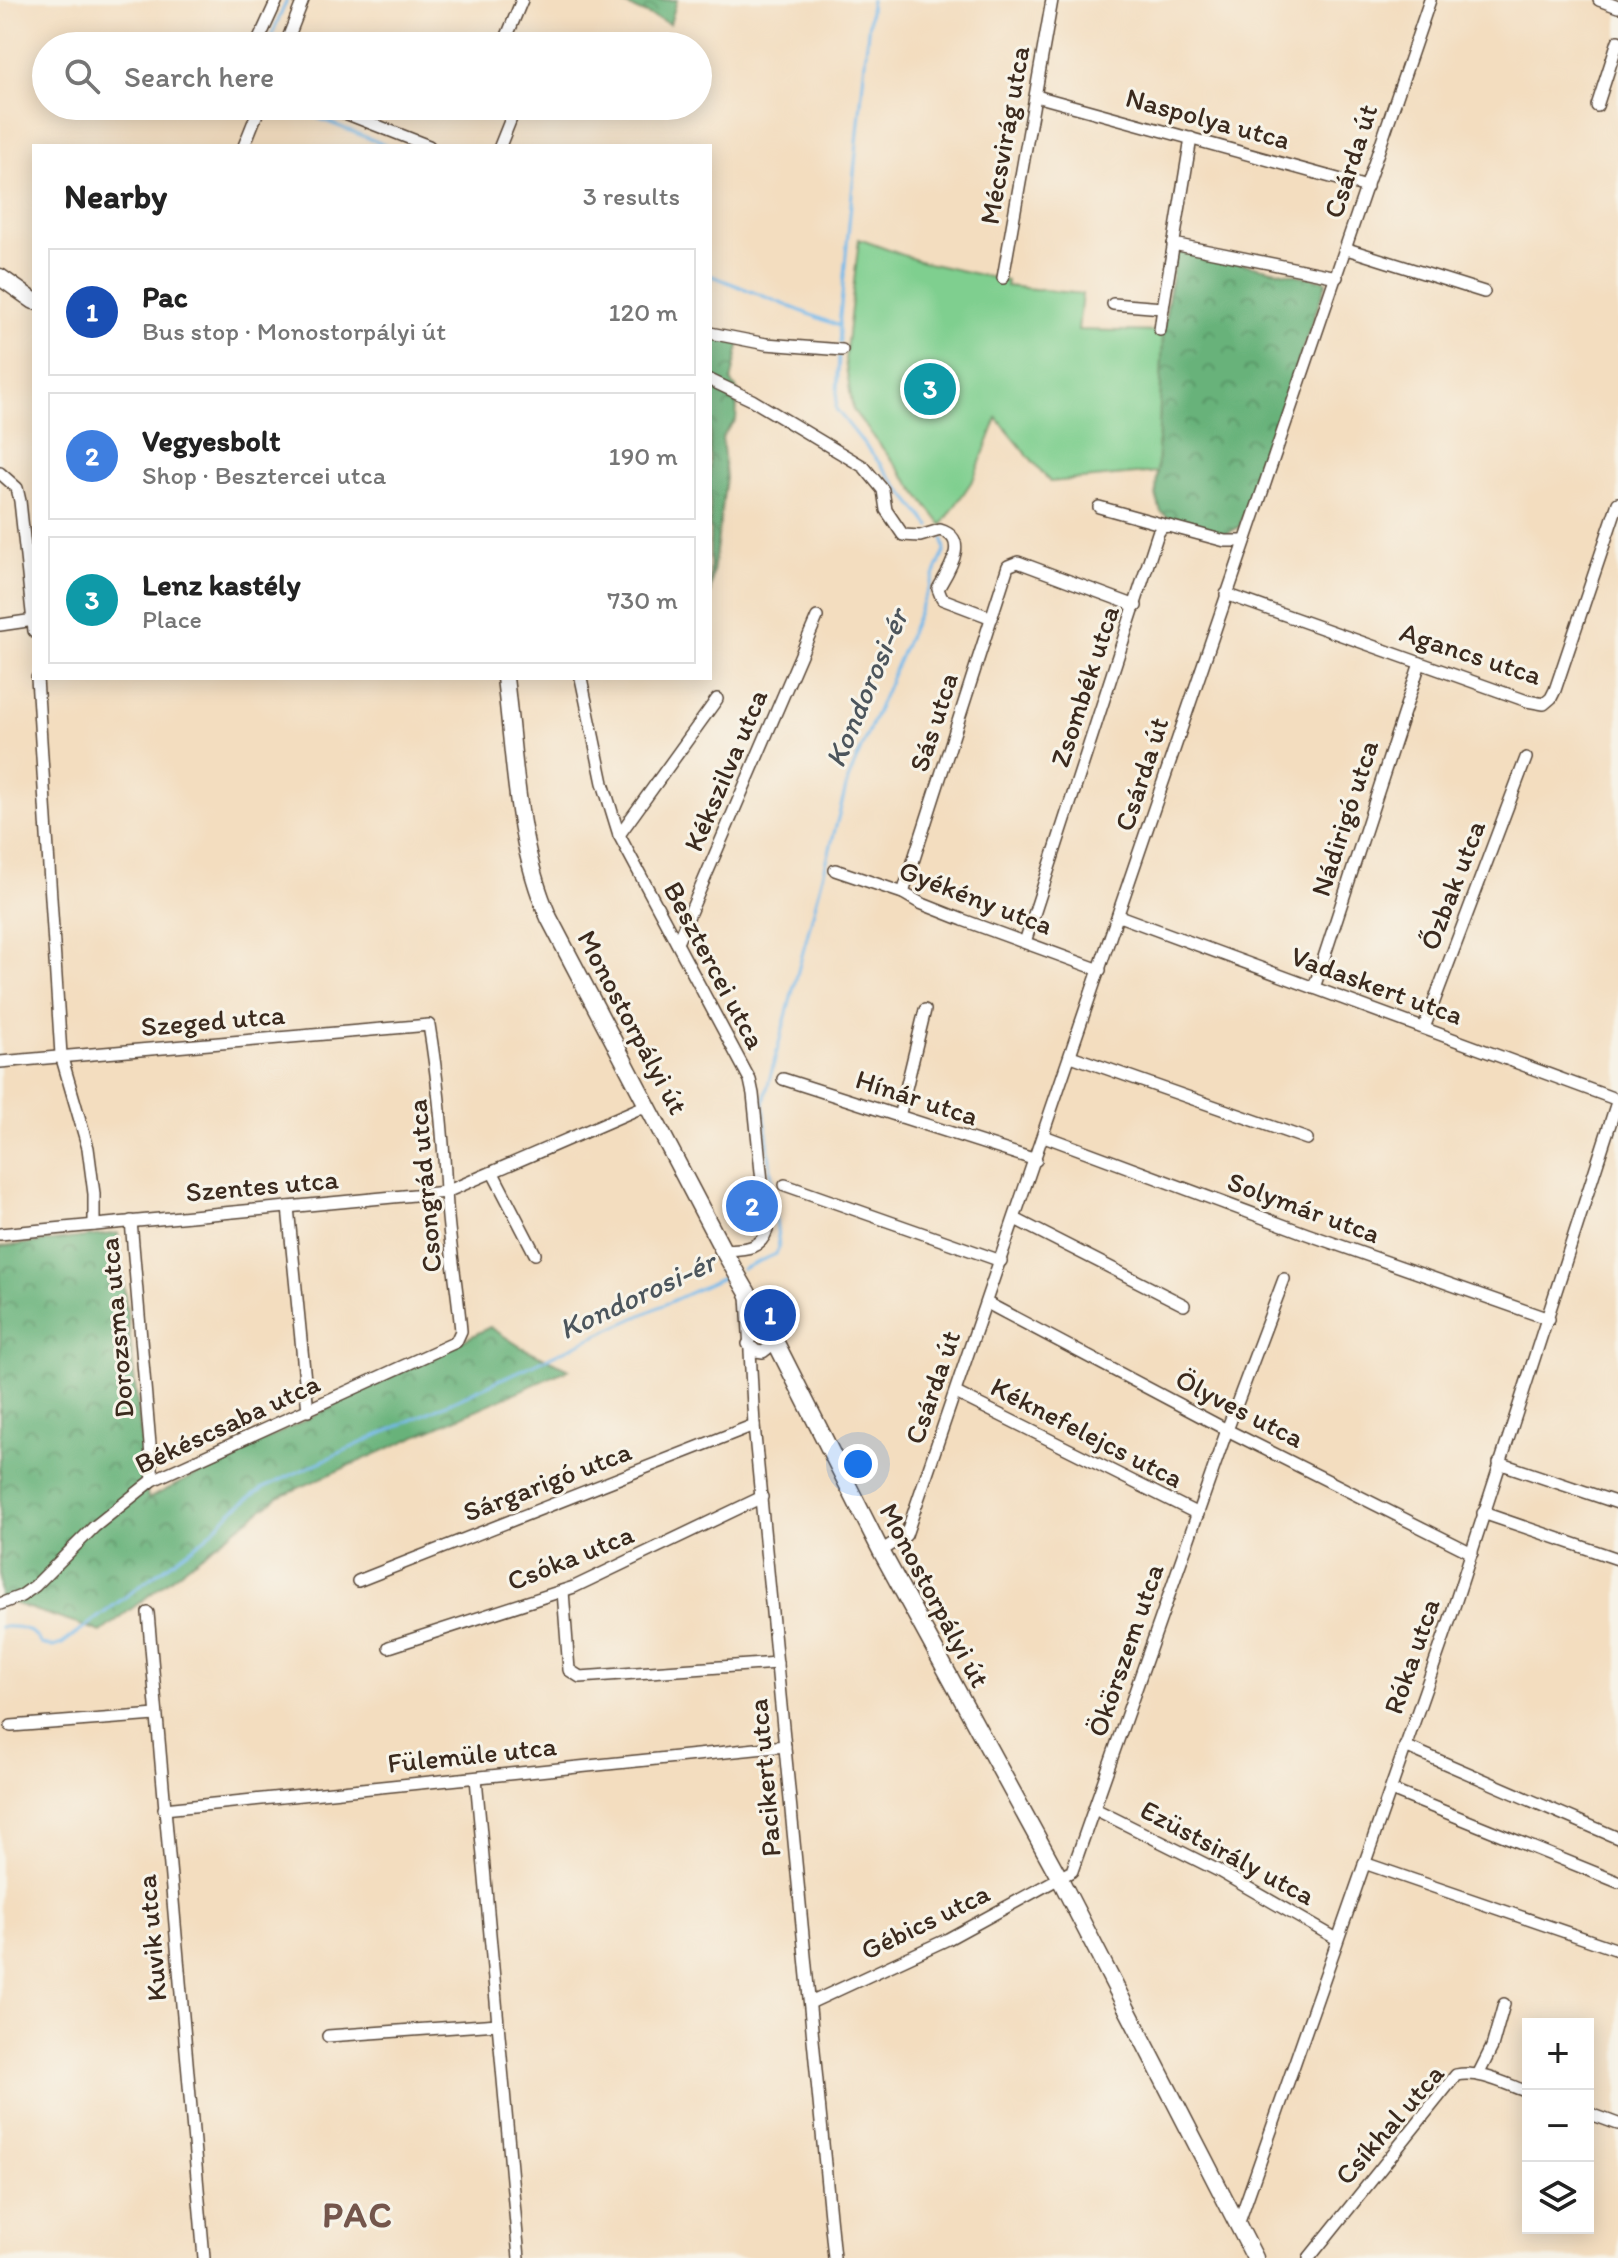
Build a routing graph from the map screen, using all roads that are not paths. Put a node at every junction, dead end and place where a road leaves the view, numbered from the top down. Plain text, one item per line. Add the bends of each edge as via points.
1 (277, 0) edge
2 (303, 0) edge
3 (522, 0) edge
4 (1052, 0) edge
5 (1430, 0) edge
6 (1599, 0) edge
7 (1618, 7) edge
8 (262, 32) edge
9 (290, 32) edge
10 (509, 32) edge
11 (1618, 41) edge
12 (1036, 96) junction
13 (1597, 106) dead end
14 (253, 120) edge
15 (363, 120) edge
16 (510, 120) edge
17 (1191, 138) junction
18 (245, 144) edge
19 (424, 144) edge
20 (501, 144) edge
21 (1367, 187) junction
22 (1173, 244) junction
23 (1347, 249) junction
24 (0, 277) edge
25 (1337, 277) junction
26 (1003, 278) dead end
27 (1484, 292) dead end
28 (32, 300) edge
29 (1113, 304) dead end
30 (1163, 308) junction
31 (1160, 330) dead end
32 (712, 333) edge
33 (842, 350) dead end
34 (712, 381) edge
35 (0, 473) edge
36 (1618, 503) edge
37 (1099, 507) dead end
38 (1169, 526) junction
39 (1244, 541) junction
40 (1226, 594) junction
41 (32, 603) edge
42 (1136, 606) junction
43 (817, 617) dead end
44 (992, 618) junction
45 (32, 620) edge
46 (0, 625) edge
47 (1420, 663) junction
48 (37, 680) edge
49 (505, 680) edge
50 (581, 680) edge
51 (717, 699) dead end
52 (1526, 758) dead end
53 (619, 835) junction
54 (835, 870) dead end
55 (903, 893) junction
56 (1119, 916) junction
57 (1025, 942) junction
58 (677, 943) junction
59 (1100, 970) junction
60 (1314, 988) junction
61 (925, 1010) dead end
62 (429, 1025) joint
63 (1424, 1028) junction
64 (61, 1055) junction
65 (1071, 1056) junction
66 (0, 1062) edge
67 (783, 1079) dead end
68 (1618, 1100) edge
69 (647, 1105) junction
70 (899, 1117) junction
71 (1044, 1136) junction
72 (1307, 1139) dead end
73 (1036, 1160) junction
74 (493, 1173) junction
75 (785, 1185) dead end
76 (440, 1192) junction
77 (288, 1207) junction
78 (1015, 1219) junction
79 (131, 1221) junction
80 (94, 1225) junction
81 (0, 1234) edge
82 (723, 1250) junction
83 (535, 1254) dead end
84 (1001, 1261) junction
85 (1284, 1279) dead end
86 (747, 1293) junction
87 (987, 1303) junction
88 (1184, 1305) dead end
89 (1549, 1319) junction
90 (772, 1335) junction
91 (456, 1342) joint
92 (748, 1344) junction
93 (956, 1393) junction
94 (308, 1411) junction
95 (754, 1425) junction
96 (1227, 1430) junction
97 (1499, 1463) junction
98 (153, 1480) junction
99 (762, 1497) junction
100 (1618, 1503) edge
101 (1483, 1513) junction
102 (1198, 1514) junction
103 (881, 1551) junction
104 (1472, 1553) junction
105 (1618, 1559) edge
106 (358, 1581) dead end
107 (563, 1591) junction
108 (0, 1604) edge
109 (148, 1613) dead end
110 (389, 1647) dead end
111 (777, 1663) junction
112 (156, 1715) junction
113 (11, 1726) dead end
114 (785, 1746) junction
115 (1405, 1746) junction
116 (476, 1778) junction
117 (1391, 1790) junction
118 (164, 1809) junction
119 (1095, 1809) junction
120 (1618, 1838) edge
121 (1364, 1863) junction
122 (1060, 1879) junction
123 (1618, 1882) edge
124 (1337, 1939) junction
125 (1618, 1950) edge
126 (810, 2003) junction
127 (1504, 2004) dead end
128 (498, 2024) junction
129 (328, 2036) dead end
130 (1478, 2075) junction
131 (1522, 2090) edge
132 (1594, 2115) edge
133 (1618, 2124) edge
134 (1238, 2225) junction
135 (204, 2258) edge
136 (519, 2258) edge
137 (834, 2258) edge
138 (1255, 2258) edge
139 (1309, 2258) edge

1 - 8 street
2 - 9 street
3 - 10 street
4 - 12 street, Mécsvirág utca
5 - 21 street, Csárda út
6 - 7 street
11 - 13 street
12 - 17 street, Naspolya utca
12 - 26 street, Mécsvirág utca
14 - 18 street
15 - 19 street
16 - 20 street
17 - 21 street, Naspolya utca
17 - 22 street
21 - 23 street, Csárda út
22 - 25 street
22 - 30 street
23 - 25 street, Csárda út
23 - 27 street
24 - 28 street
25 - 39 street, Csárda út
29 - 30 street
30 - 31 street
32 - 33 street
34 - 44 street via 864,467 883,490 886,510 903,535 940,530 950,534 956,557 939,594
35 - 41 street via 17,488
36 - 47 street, Agancs utca via 1551,698 1544,704
37 - 38 street
38 - 39 street
38 - 42 street, Zsombék utca via 1158,533
39 - 40 street, Csárda út
40 - 47 street, Agancs utca
40 - 56 street, Csárda út
42 - 44 street, Sás utca via 1018,562 1008,566
42 - 57 street, Zsombék utca
43 - 58 street, Kékszilva utca
44 - 55 street, Sás utca
45 - 46 street
47 - 60 street, Nádirigó utca
48 - 64 street
49 - 69 street, Monostorpályi út via 525,834 539,895
50 - 53 street, Besztercei utca
51 - 53 street
52 - 63 street, Őzbak utca
53 - 58 street, Besztercei utca
54 - 55 street, Gyékény utca
55 - 57 street, Gyékény utca
56 - 59 street, Csárda út
56 - 60 street, Vadaskert utca
57 - 59 street, Gyékény utca
58 - 82 street, Besztercei utca via 753,1094 767,1230 758,1245
59 - 65 street, Csárda út
60 - 63 street, Vadaskert utca
61 - 70 street
62 - 64 street, Szeged utca
62 - 76 street, Csongrád utca via 446,1156
63 - 68 street, Vadaskert utca
64 - 66 street, Szeged utca
64 - 80 street via 88,1148
65 - 71 street, Csárda út
65 - 72 street
67 - 70 street, Hínár utca
68 - 89 street, Róka utca
69 - 74 street, Szentes utca
69 - 82 street, Monostorpályi út
70 - 73 street, Hínár utca
71 - 73 street, Csárda út
71 - 89 street, Solymár utca
73 - 78 street, Csárda út
74 - 76 street, Szentes utca
74 - 83 street
75 - 84 street
76 - 77 street, Szentes utca
76 - 91 street, Csongrád utca via 459,1300 461,1331
77 - 79 street, Szentes utca
77 - 94 street
78 - 84 street, Csárda út
78 - 88 street
79 - 80 street, Szentes utca
79 - 98 street, Dorozsma utca
80 - 81 street, Szentes utca
82 - 86 street, Monostorpályi út
84 - 87 street, Csárda út
85 - 96 street, Ökörszem utca
86 - 90 street, Monostorpályi út
86 - 92 street, Pacikert utca
87 - 93 street, Csárda út
87 - 96 street, Ölyves utca
89 - 97 street, Róka utca
90 - 92 street via 772,1345 763,1352
90 - 103 street, Monostorpályi út
91 - 94 street, Békéscsaba utca
92 - 95 street, Pacikert utca
93 - 102 street, Kéknefelejcs utca
93 - 103 street, Csárda út via 906,1535
94 - 98 street, Békéscsaba utca
95 - 99 street, Pacikert utca
95 - 106 street, Sárgarigó utca
96 - 102 street, Ökörszem utca
96 - 104 street, Ölyves utca
97 - 100 street
97 - 101 street, Róka utca
98 - 108 street, Békéscsaba utca via 94,1527 35,1586
99 - 107 street, Csóka utca
99 - 111 street, Pacikert utca
101 - 104 street, Róka utca
101 - 105 street
102 - 119 street, Ökörszem utca
103 - 122 street, Monostorpályi út
104 - 115 street, Róka utca
107 - 110 street, Csóka utca
107 - 111 street via 569,1670 580,1677
109 - 112 street, Kuvik utca
111 - 114 street, Pacikert utca
112 - 113 street
112 - 118 street, Kuvik utca
114 - 116 street, Fülemüle utca
114 - 126 street, Pacikert utca
115 - 117 street, Róka utca
115 - 120 street
116 - 118 street, Fülemüle utca
116 - 128 street
117 - 121 street, Róka utca
117 - 123 street
118 - 135 street, Kuvik utca
119 - 122 street, Ökörszem utca via 1072,1871
119 - 124 street, Ezüstsirály utca
121 - 124 street, Róka utca
121 - 125 street
122 - 126 street, Gébics utca
122 - 134 street, Monostorpályi út
124 - 134 street, Róka utca
126 - 137 street, Pacikert utca
127 - 130 street
128 - 129 street
128 - 136 street
130 - 131 street, Csíkhal utca
130 - 139 street, Csíkhal utca via 1456,2075
132 - 133 street
134 - 138 street, Monostorpályi út

